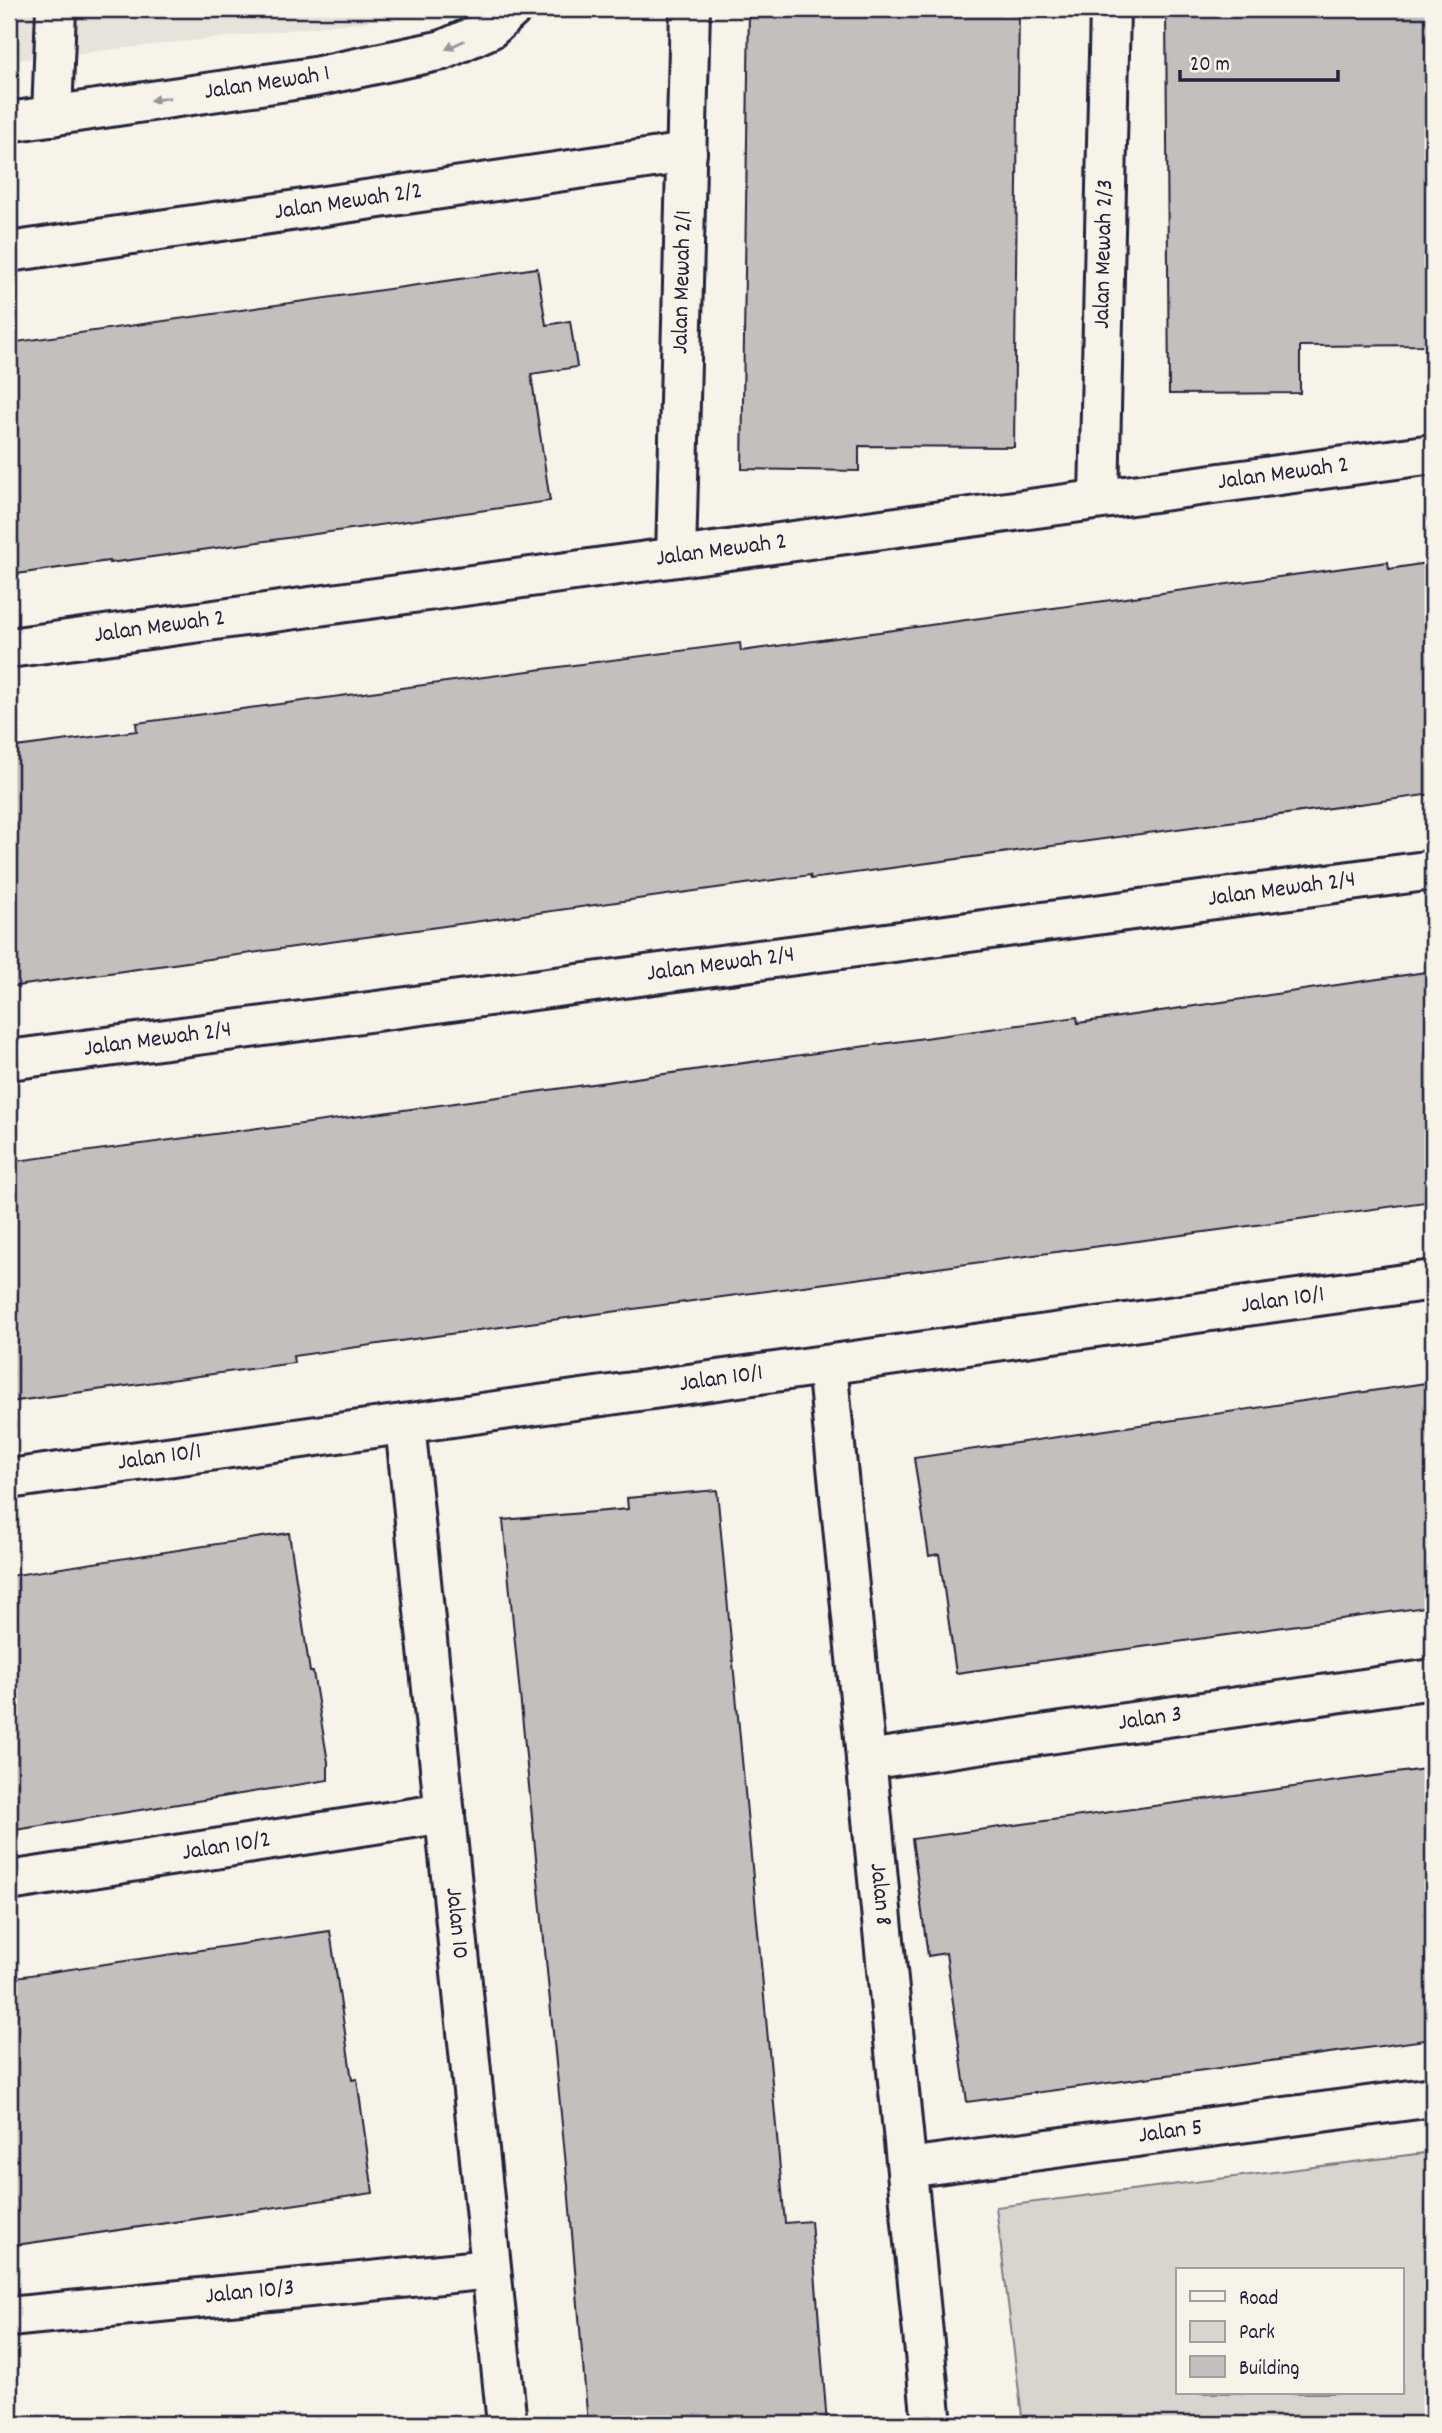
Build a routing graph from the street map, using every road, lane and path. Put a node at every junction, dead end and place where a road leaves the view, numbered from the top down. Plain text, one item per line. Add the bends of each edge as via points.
1 (56, 9) edge
2 (512, 9) edge
3 (690, 9) edge
4 (1110, 9) edge
5 (52, 116) junction
6 (9, 122) edge
7 (687, 153) junction
8 (9, 252) edge
9 (1433, 454) edge
10 (1099, 499) junction
11 (676, 557) junction
12 (9, 648) edge
13 (1433, 870) edge
14 (9, 1060) edge
15 (1433, 1280) edge
16 (827, 1365) junction
17 (405, 1424) junction
18 (9, 1479) edge
19 (1433, 1679) edge
20 (866, 1760) junction
21 (445, 1812) junction
22 (9, 1881) edge
23 (1433, 2097) edge
24 (906, 2168) junction
25 (491, 2269) junction
26 (9, 2317) edge
27 (507, 2424) edge
28 (932, 2424) edge

1 - 5 street
2 -> 5 street, Jalan Mewah 1 via 490,29 443,50 314,77
3 - 7 street, Jalan Mewah 2/1
4 - 10 street, Jalan Mewah 2/3
5 - 6 street, Jalan Mewah 1
7 - 8 street, Jalan Mewah 2/2
7 - 11 street, Jalan Mewah 2/1
9 - 10 street, Jalan Mewah 2
10 - 11 street, Jalan Mewah 2
11 - 12 street, Jalan Mewah 2
13 - 14 street, Jalan Mewah 2/4
15 - 16 street, Jalan 10/1
16 - 17 street, Jalan 10/1
16 - 20 street, Jalan 8
17 - 18 street, Jalan 10/1
17 - 21 street, Jalan 10
19 - 20 street, Jalan 3
20 - 24 street, Jalan 8
21 - 22 street, Jalan 10/2
21 - 25 street, Jalan 10
23 - 24 street, Jalan 5
24 - 28 street, Jalan 8
25 - 26 street, Jalan 10/3
25 - 27 street, Jalan 10

